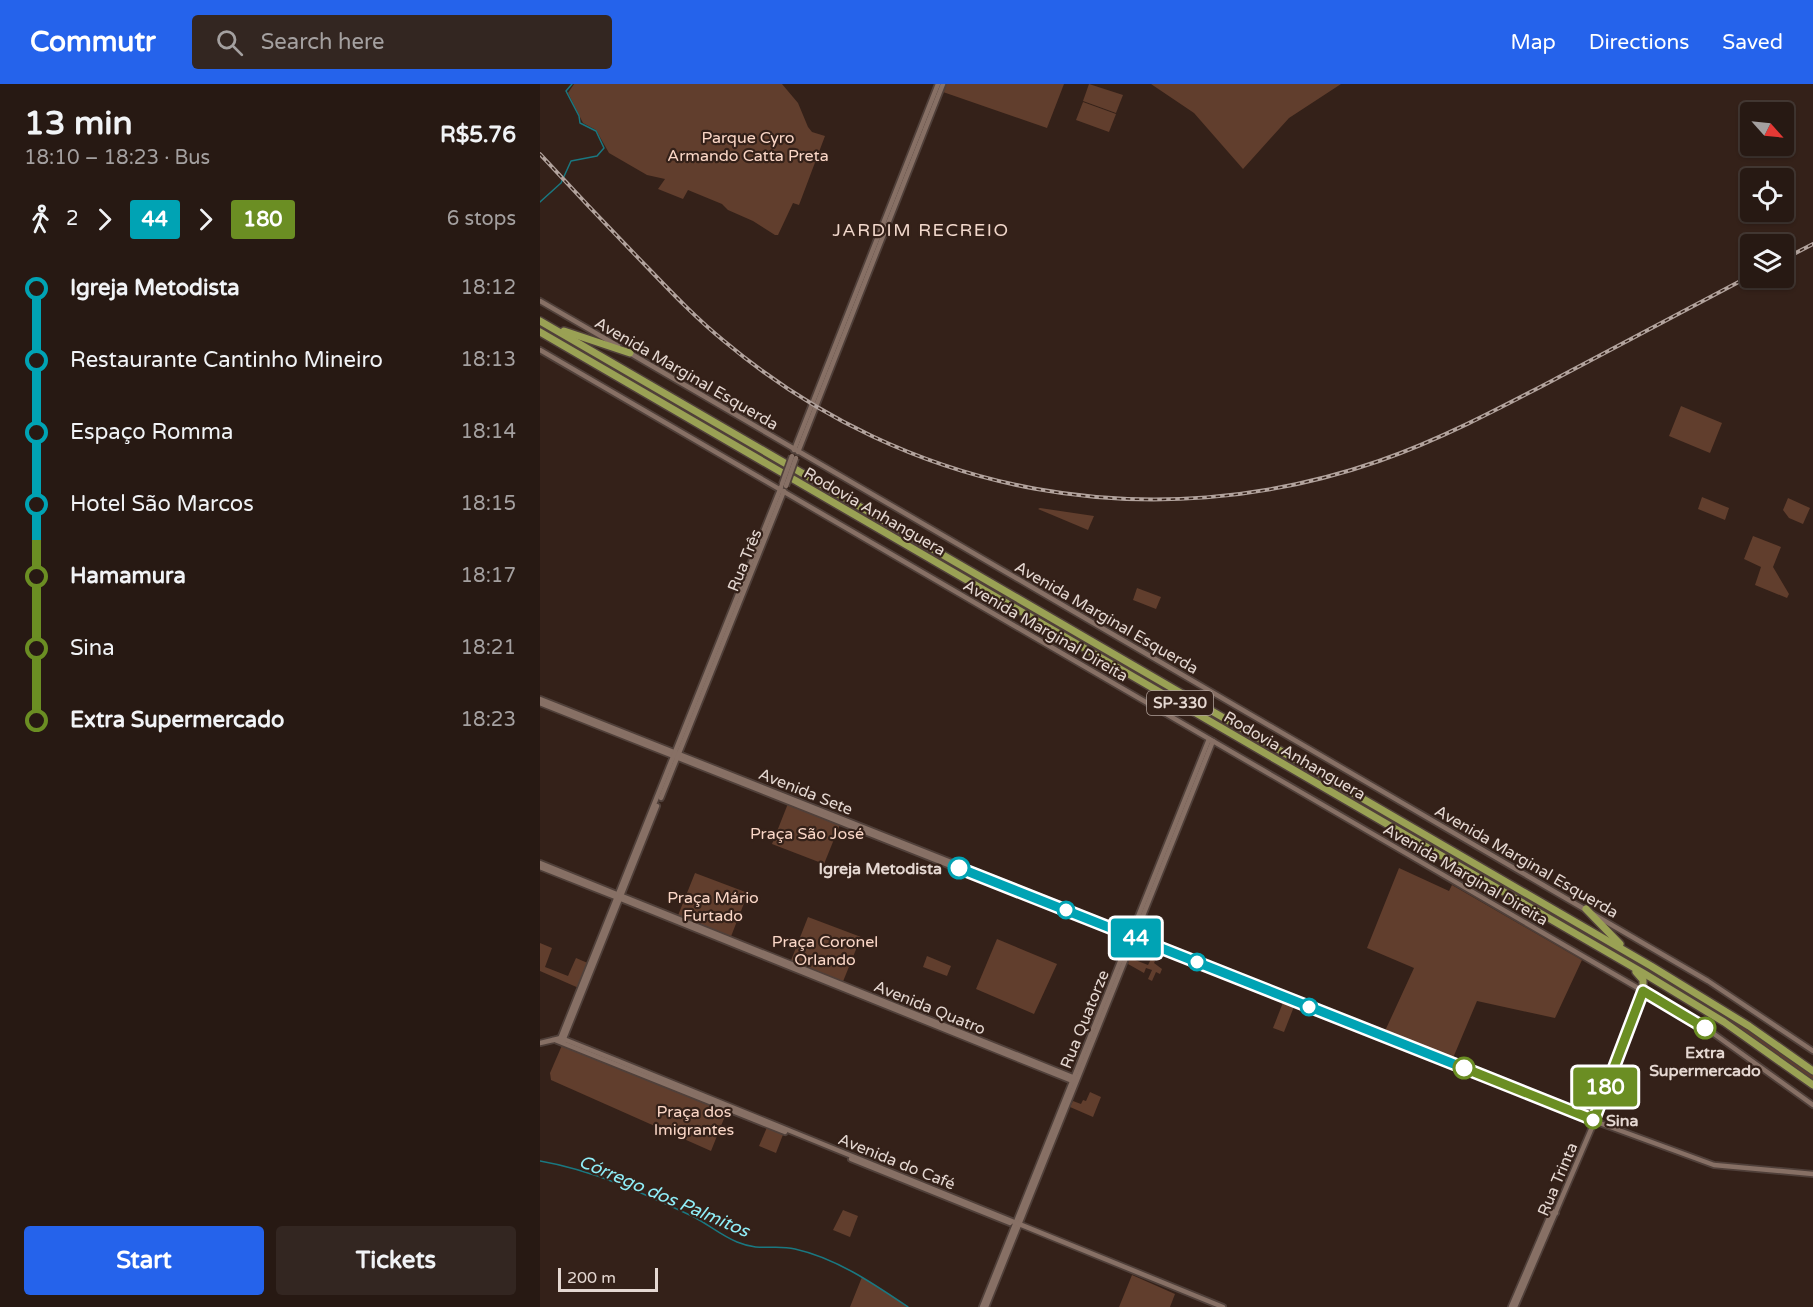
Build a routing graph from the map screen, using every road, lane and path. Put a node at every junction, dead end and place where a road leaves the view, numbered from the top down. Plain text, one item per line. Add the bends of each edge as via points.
1 (941, 84) edge
2 (540, 301) edge
3 (543, 322) edge
4 (540, 332) edge
5 (540, 350) edge
6 (630, 353) junction
7 (795, 454) junction
8 (783, 488) junction
9 (540, 701) edge
10 (1211, 740) junction
11 (677, 755) junction
12 (542, 866) edge
13 (620, 897) junction
14 (1586, 909) junction
15 (1134, 935) junction
16 (1636, 957) junction
17 (1620, 959) junction
18 (1643, 991) junction
19 (562, 1041) junction
20 (540, 1043) edge
21 (1813, 1051) edge
22 (1813, 1071) edge
23 (1075, 1080) junction
24 (1813, 1085) edge
25 (1813, 1105) edge
26 (1596, 1119) junction
27 (1813, 1174) edge
28 (1017, 1224) junction
29 (984, 1307) edge
30 (1216, 1307) edge
31 (1223, 1307) edge
32 (1513, 1307) edge

1 - 7 main road, Rua Três
2 - 6 main road, Avenida Marginal Esquerda
3 - 6 highway
3 - 16 highway, Rodovia Anhanguera / SP-330
4 - 17 highway, Rodovia Anhanguera / SP-330
5 - 8 main road, Avenida Marginal Direita
6 - 7 main road, Avenida Marginal Esquerda
7 - 8 main road, Rua Três, bridge
7 - 14 main road, Avenida Marginal Esquerda
8 - 10 main road, Avenida Marginal Direita
8 - 11 main road, Rua Três
9 - 11 main road, Avenida Sete
10 - 15 main road, Rua Quatorze
10 - 18 main road, Avenida Marginal Direita
11 - 13 main road, Rua Três
11 - 15 main road, Avenida Sete
12 - 13 main road, Avenida Quatro
13 - 19 main road, Rua Três
13 - 23 main road, Avenida Quatro
14 - 16 highway
14 - 21 main road, Avenida Marginal Esquerda via 1735,997
15 - 23 main road, Rua Quatorze
15 - 26 main road, Avenida Sete
16 - 22 highway, Rodovia Anhanguera / SP-330 via 1749,1026
17 - 18 highway via 1640,975
17 - 24 highway, Rodovia Anhanguera / SP-330 via 1724,1022
18 - 25 main road, Avenida Marginal Direita via 1712,1032
18 - 26 main road, Rua Trinta
19 - 20 main road, Avenida do Café
19 - 28 main road, Avenida do Café
23 - 28 main road, Rua Quatorze
26 - 27 main road, Avenida Sete via 1714,1165
26 - 32 main road, Rua Trinta
28 - 29 main road, Rua Quatorze
28 - 30 main road, Avenida do Café
28 - 31 main road, Avenida do Café

